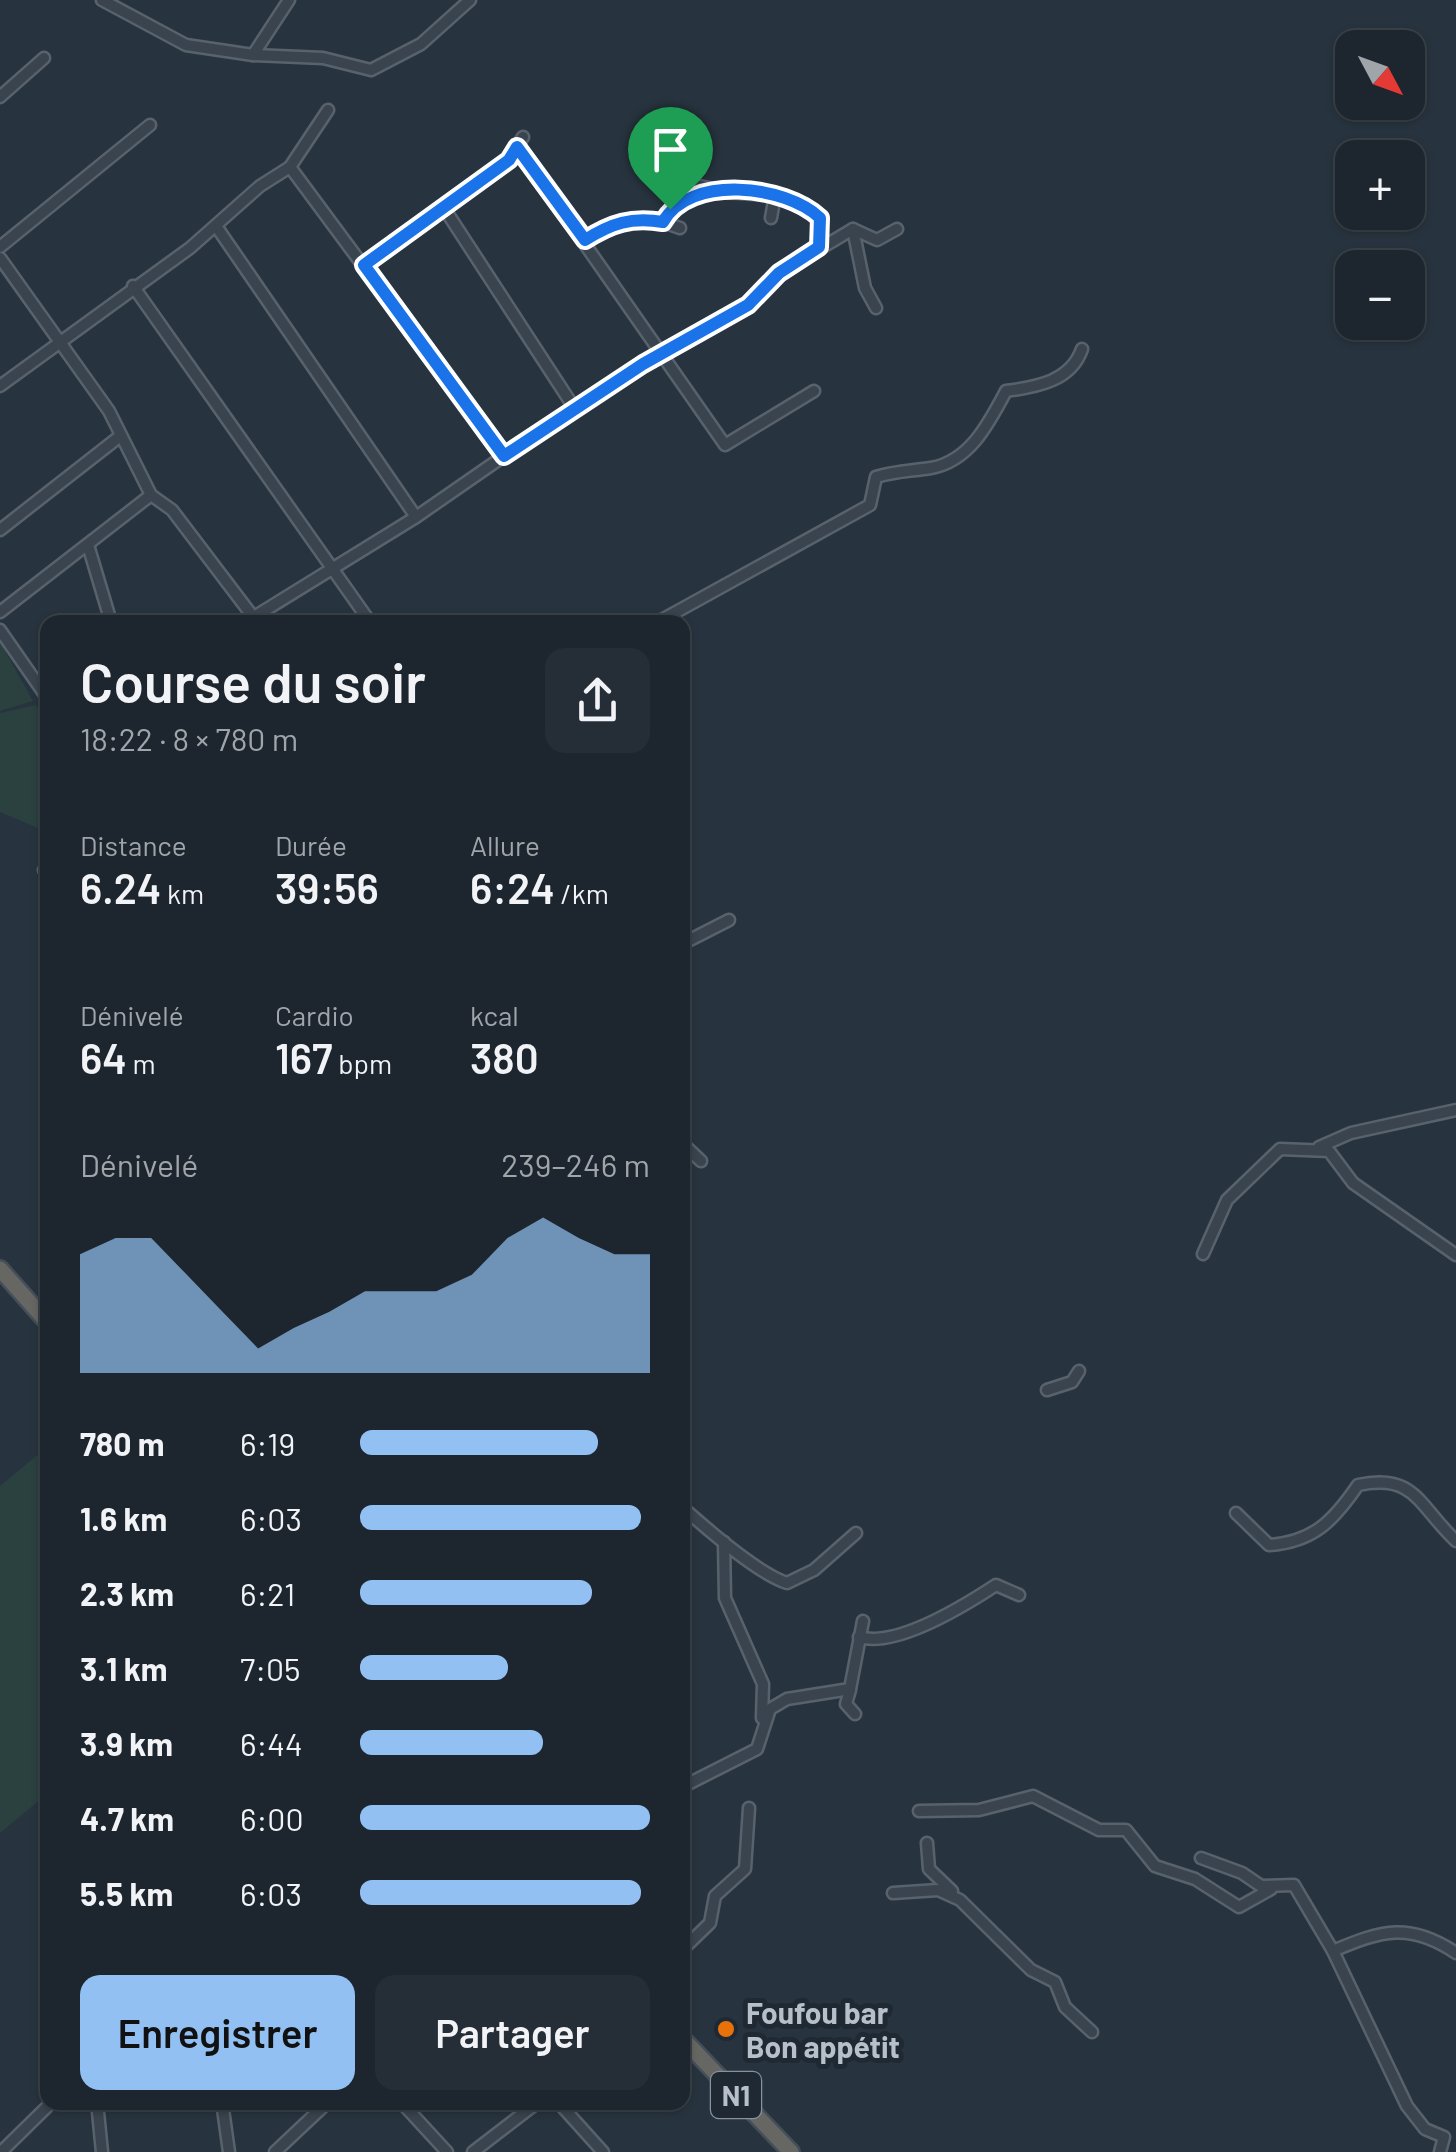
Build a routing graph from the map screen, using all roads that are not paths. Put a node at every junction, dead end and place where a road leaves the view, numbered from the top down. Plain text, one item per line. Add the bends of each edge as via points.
1 (290, 0) edge
2 (470, 0) edge
3 (108, 1) edge
4 (252, 56) junction
5 (44, 58) dead end
6 (0, 97) edge
7 (328, 110) dead end
8 (150, 126) dead end
9 (290, 167) junction
10 (663, 178) dead end
11 (713, 189) junction
12 (775, 195) junction
13 (444, 208) junction
14 (771, 218) dead end
15 (663, 222) junction
16 (216, 226) junction
17 (680, 228) dead end
18 (853, 229) junction
19 (897, 229) dead end
20 (585, 240) junction
21 (0, 247) edge
22 (819, 247) junction
23 (0, 258) edge
24 (364, 265) junction
25 (133, 286) junction
26 (876, 308) dead end
27 (60, 341) junction
28 (1082, 348) dead end
29 (664, 356) junction
30 (0, 386) edge
31 (814, 391) dead end
32 (575, 409) junction
33 (119, 438) junction
34 (504, 456) junction
35 (150, 495) junction
36 (416, 517) junction
37 (0, 530) edge
38 (88, 545) junction
39 (332, 570) junction
40 (0, 612) edge
41 (109, 615) edge
42 (251, 615) edge
43 (263, 615) edge
44 (365, 615) edge
45 (671, 615) edge
46 (0, 630) edge
47 (40, 688) edge
48 (730, 920) dead end
49 (690, 940) edge
50 (1456, 1110) edge
51 (1318, 1148) junction
52 (690, 1150) edge
53 (702, 1161) dead end
54 (1204, 1254) dead end
55 (1456, 1255) edge
56 (0, 1269) edge
57 (40, 1314) edge
58 (1079, 1371) dead end
59 (1046, 1390) dead end
60 (1236, 1513) dead end
61 (690, 1514) edge
62 (856, 1533) dead end
63 (1456, 1541) edge
64 (724, 1542) junction
65 (1019, 1595) dead end
66 (863, 1621) dead end
67 (858, 1637) junction
68 (850, 1689) junction
69 (830, 1696) junction
70 (846, 1704) junction
71 (855, 1714) dead end
72 (762, 1720) junction
73 (690, 1784) edge
74 (749, 1808) dead end
75 (919, 1812) dead end
76 (927, 1843) dead end
77 (1201, 1858) dead end
78 (1271, 1888) junction
79 (893, 1893) dead end
80 (960, 1900) junction
81 (690, 1942) edge
82 (1333, 1950) junction
83 (1456, 1952) edge
84 (1092, 2032) dead end
85 (690, 2046) edge
86 (44, 2110) edge
87 (98, 2110) edge
88 (223, 2110) edge
89 (319, 2110) edge
90 (408, 2110) edge
91 (528, 2110) edge
92 (565, 2110) edge
93 (0, 2152) edge
94 (102, 2152) edge
95 (229, 2152) edge
96 (274, 2152) edge
97 (447, 2152) edge
98 (473, 2152) edge
99 (603, 2152) edge
100 (791, 2152) edge
101 (1440, 2152) edge

1 - 4 street
2 - 4 street via 421,44 371,70 323,58
3 - 4 street via 186,45
5 - 6 street
7 - 9 street
8 - 21 street
9 - 16 street
9 - 24 street
10 - 11 street
11 - 12 street
11 - 15 street via 670,209
12 - 14 street
12 - 22 street via 820,218
13 - 20 street via 509,160 520,142
13 - 24 street
13 - 32 street
15 - 17 street
15 - 20 street via 636,218 610,224
16 - 25 street
16 - 36 street
18 - 19 street via 877,240
18 - 22 street
18 - 26 street
20 - 29 street
22 - 29 street via 779,273 748,305
23 - 27 street
24 - 34 street
25 - 27 street
25 - 39 street
27 - 30 street
27 - 33 street via 109,410
28 - 45 street via 1078,361 1056,380 1006,392 966,452 933,468 876,477 870,505
29 - 31 street via 725,445
29 - 32 street
32 - 34 street
33 - 35 street
33 - 37 street
34 - 36 street
35 - 38 street
35 - 42 street via 172,510
36 - 39 street
38 - 40 street
38 - 41 street
39 - 43 street
39 - 44 street
46 - 47 street
48 - 49 street
50 - 51 street via 1351,1133
51 - 54 street via 1280,1149 1226,1200
51 - 55 street via 1337,1158 1353,1183
52 - 53 street
56 - 57 highway
58 - 59 street via 1072,1382
60 - 63 street via 1270,1545 1288,1544 1334,1520 1358,1485 1386,1479 1405,1484
61 - 64 street
62 - 64 street via 814,1570 787,1583
64 - 72 street via 725,1598 763,1684
65 - 67 street via 996,1584 900,1636 874,1642
66 - 67 street
67 - 68 street
68 - 69 street
68 - 70 street
69 - 70 street
69 - 72 street via 788,1699
70 - 71 street
72 - 73 street via 756,1749
74 - 81 street via 745,1870 716,1896 710,1923
75 - 78 street via 979,1810 1032,1796 1099,1830 1126,1830 1155,1866 1195,1879 1238,1907
76 - 80 street via 930,1869
77 - 78 street
78 - 82 street via 1294,1885
79 - 80 street via 938,1890
80 - 84 street via 1032,1970 1055,1982 1065,2007
82 - 83 street via 1372,1934 1427,1934
82 - 101 street via 1407,2106 1425,2129 1444,2138
85 - 100 highway, N1
86 - 93 street
87 - 94 street
88 - 95 street
89 - 96 street
90 - 97 street
91 - 98 street
92 - 99 street

